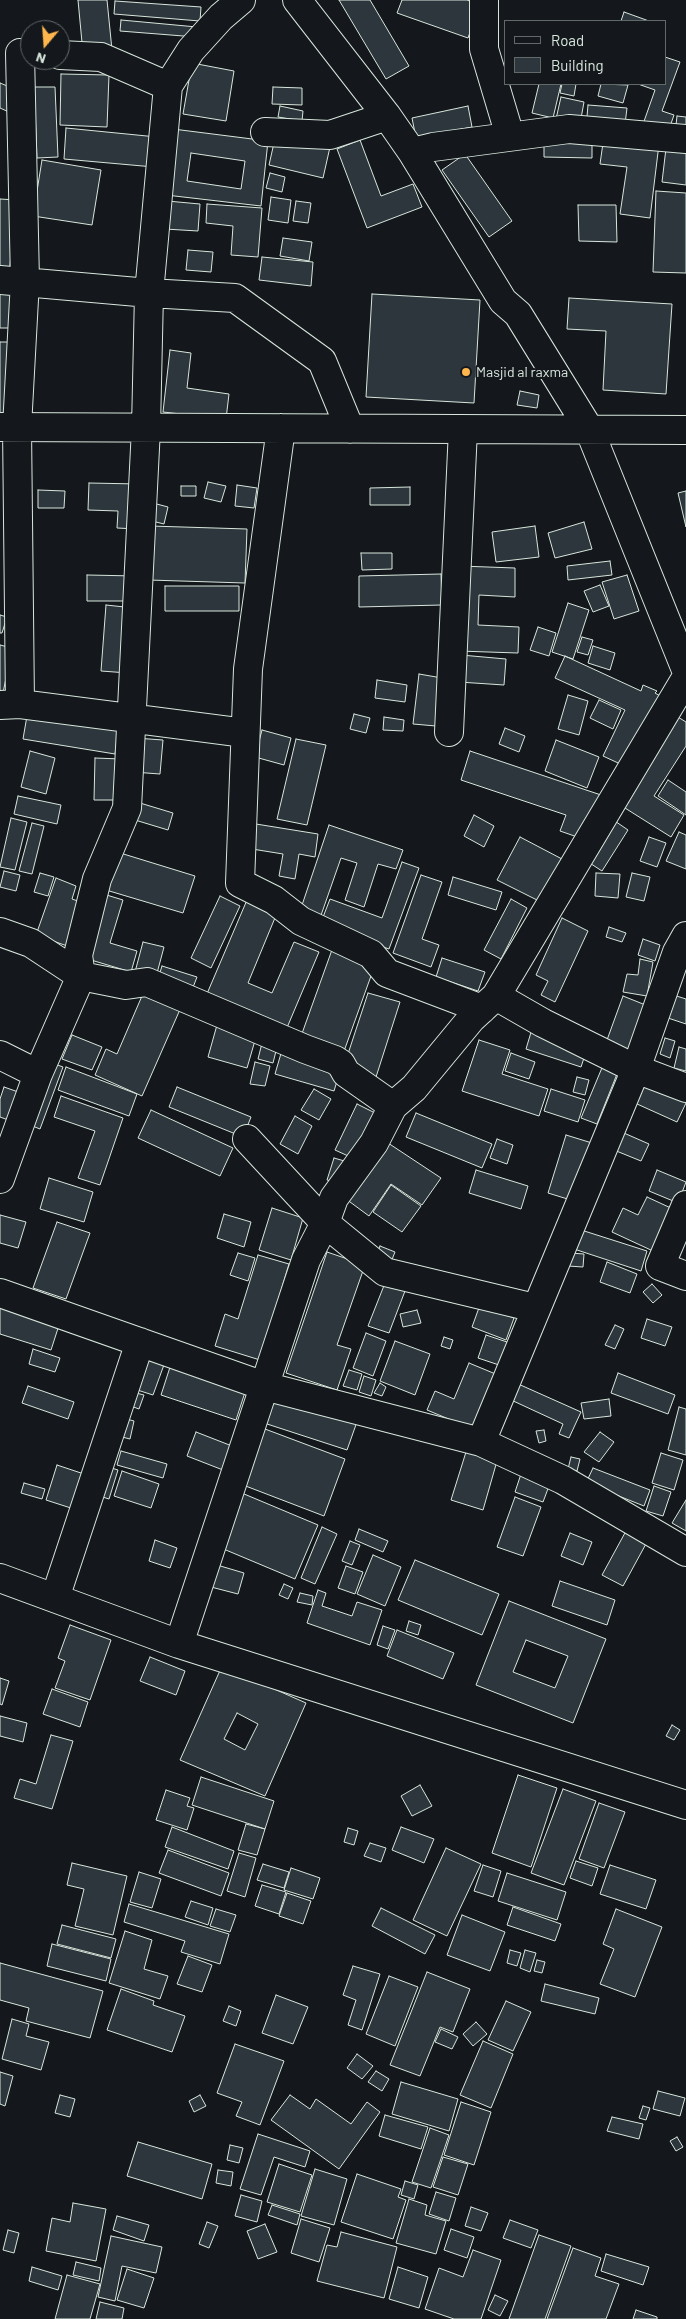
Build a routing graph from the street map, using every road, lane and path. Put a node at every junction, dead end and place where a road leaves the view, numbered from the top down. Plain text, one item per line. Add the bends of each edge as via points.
1 (241, 0) edge
2 (297, 0) edge
3 (484, 0) edge
4 (17, 53) edge
5 (70, 55) edge
6 (168, 86) junction
7 (387, 116) junction
8 (265, 132) dead end
9 (510, 136) junction
10 (686, 139) edge
11 (412, 152) junction
12 (12, 280) edge
13 (149, 294) junction
14 (8, 427) edge
15 (146, 428) junction
16 (281, 428) junction
17 (350, 429) junction
18 (463, 429) junction
19 (589, 429) junction
20 (686, 430) edge
21 (686, 670) edge
22 (686, 678) edge
23 (10, 704) edge
24 (132, 718) junction
25 (245, 732) junction
26 (449, 732) dead end
27 (0, 932) edge
28 (686, 936) edge
29 (81, 976) junction
30 (489, 1003) junction
31 (0, 1055) edge
32 (636, 1069) junction
33 (38, 1074) junction
34 (686, 1088) edge
35 (393, 1106) junction
36 (247, 1139) dead end
37 (0, 1180) edge
38 (686, 1206) edge
39 (325, 1223) junction
40 (686, 1276) edge
41 (0, 1293) edge
42 (535, 1308) junction
43 (140, 1342) junction
44 (264, 1386) junction
45 (481, 1442) junction
46 (686, 1552) edge
47 (2, 1584) edge
48 (55, 1598) junction
49 (179, 1644) junction
50 (686, 1804) edge

1 - 6 street via 191,50
2 - 7 street
3 - 9 street via 484,49
4 - 12 street
5 - 6 street via 101,57
6 - 13 street
7 - 8 street via 330,135
7 - 11 street
9 - 10 street via 569,130
9 - 11 street
11 - 19 street via 503,301 518,314
12 - 13 street
12 - 14 street
13 - 15 street
13 - 17 street via 235,298 322,361
14 - 15 street
14 - 23 street
15 - 16 street
15 - 24 street
16 - 17 street
16 - 25 street via 248,669
17 - 18 street
18 - 19 street
18 - 26 street
19 - 20 street
19 - 21 street
22 - 30 street
23 - 24 street
24 - 25 street
24 - 29 street via 126,808 96,879 78,955
25 - 30 street via 240,883 274,900 300,921 371,954 387,973
27 - 29 street via 31,943
28 - 32 street via 677,952
29 - 33 street
29 - 35 street via 126,985 147,982 325,1055
30 - 32 street via 543,1024
30 - 35 street via 471,1019 414,1088
31 - 33 street
32 - 34 street
32 - 42 street
33 - 37 street
35 - 39 street via 374,1143 334,1198
36 - 39 street
38 - 40 street via 660,1266
39 - 42 street via 385,1272
39 - 44 street via 306,1260
41 - 43 street
42 - 45 street
43 - 44 street
43 - 48 street
44 - 45 street
44 - 49 street
45 - 46 street via 563,1480
47 - 48 street
48 - 49 street
49 - 50 street

